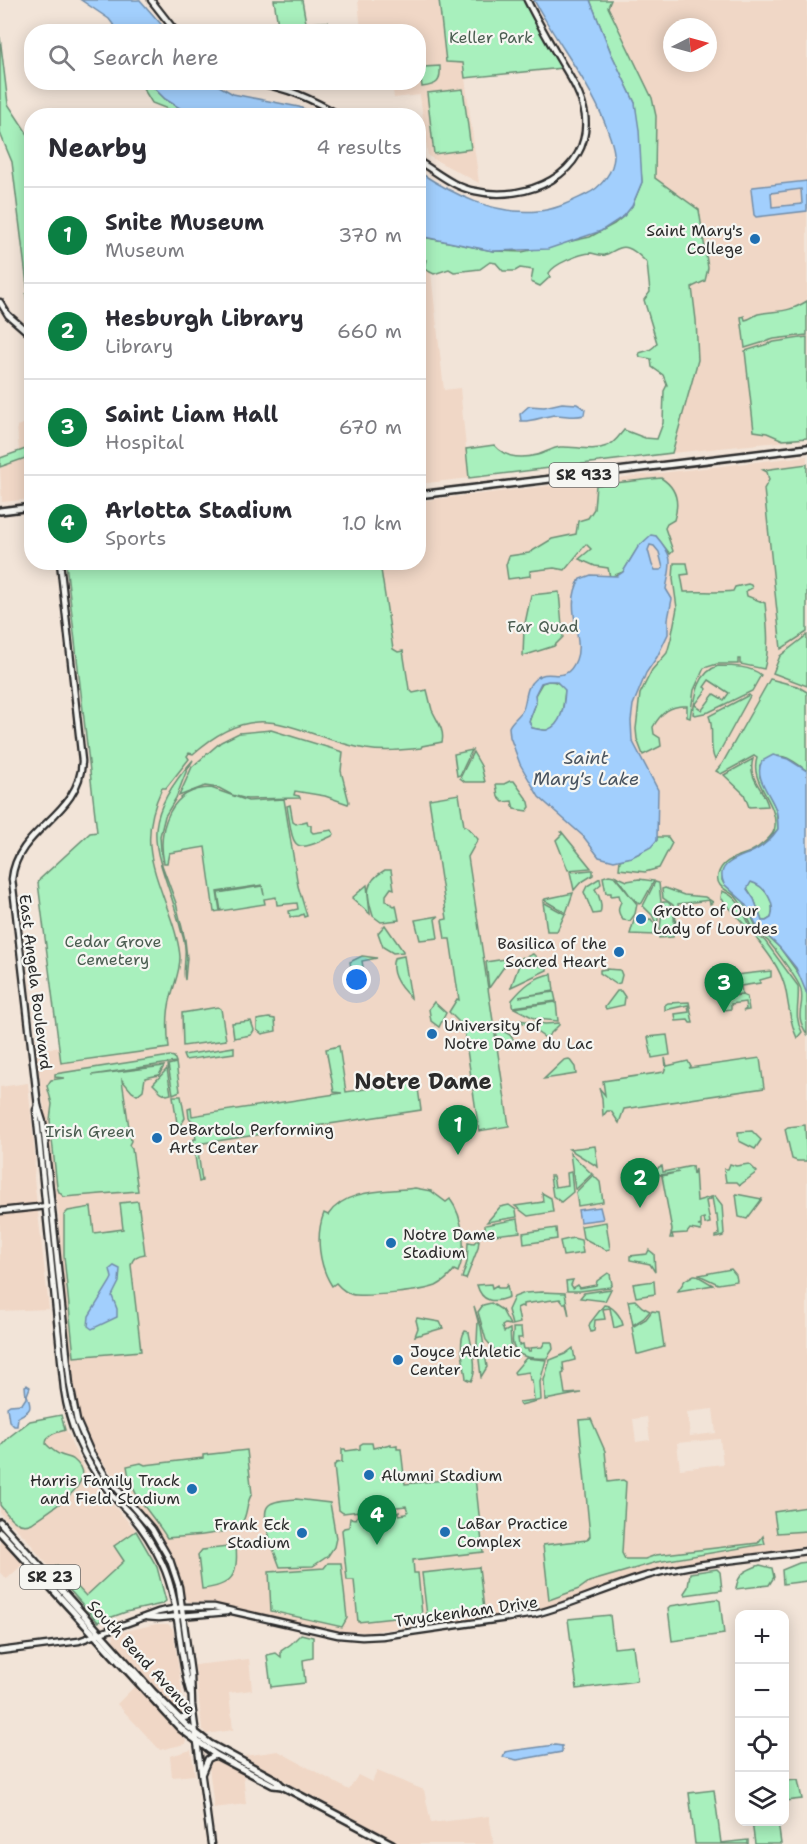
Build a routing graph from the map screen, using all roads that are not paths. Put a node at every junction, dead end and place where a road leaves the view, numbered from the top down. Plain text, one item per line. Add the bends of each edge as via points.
1 (150, 0) edge
2 (527, 0) edge
3 (170, 24) edge
4 (291, 90) edge
5 (327, 108) edge
6 (426, 166) edge
7 (0, 302) edge
8 (24, 329) edge
9 (807, 448) edge
10 (426, 494) edge
11 (24, 508) edge
12 (0, 511) edge
13 (61, 570) edge
14 (38, 1106) junction
15 (52, 1205) junction
16 (45, 1206) junction
17 (0, 1211) edge
18 (0, 1522) edge
19 (0, 1532) edge
20 (807, 1551) edge
21 (183, 1607) junction
22 (175, 1608) junction
23 (230, 1612) junction
24 (184, 1616) junction
25 (144, 1617) junction
26 (176, 1617) junction
27 (100, 1633) junction
28 (94, 1636) junction
29 (0, 1651) edge
30 (191, 1698) junction
31 (192, 1708) junction
32 (180, 1719) junction
33 (196, 1734) junction
34 (197, 1743) junction
35 (216, 1755) junction
36 (201, 1775) junction
37 (282, 1786) junction
38 (211, 1844) edge
39 (392, 1844) edge

1 - 3 main road
2 - 6 main road via 583,107 584,133 573,160 543,186 502,194 462,187
4 - 5 main road
7 - 8 main road
9 - 10 main road, SR 933
11 - 12 main road
13 - 14 main road, East Angela Boulevard via 81,773 68,802 21,850 12,879
14 - 15 main road, East Angela Boulevard
14 - 16 main road, East Angela Boulevard
15 - 16 main road
15 - 21 main road, East Angela Boulevard via 77,1421 98,1466 161,1542 177,1579
16 - 17 main road
16 - 22 main road, East Angela Boulevard via 64,1389 72,1425 100,1479 153,1545 168,1577
18 - 27 main road, South Bend Avenue / SR 23
19 - 28 main road, South Bend Avenue / SR 23
20 - 23 main road, Twyckenham Drive via 688,1566 628,1582 557,1609 382,1636 338,1635
21 - 22 main road, Twyckenham Drive
21 - 23 main road, Twyckenham Drive via 214,1607
21 - 24 main road, East Angela Boulevard
22 - 25 main road, Twyckenham Drive
22 - 26 main road, East Angela Boulevard
23 - 24 main road, Twyckenham Drive
24 - 26 main road, Twyckenham Drive
24 - 30 main road, East Angela Boulevard
25 - 26 main road, Twyckenham Drive
25 - 27 main road, Twyckenham Drive
26 - 30 main road, East Angela Boulevard
27 - 28 main road, Twyckenham Drive
27 - 32 main road, South Bend Avenue / SR 23
28 - 29 main road, Twyckenham Drive
28 - 34 main road, South Bend Avenue / SR 23
30 - 31 main road
31 - 32 main road via 187,1717
31 - 33 main road
32 - 33 main road, South Bend Avenue / SR 23
33 - 34 main road
33 - 37 main road, South Bend Avenue / SR 23
34 - 35 main road, South Bend Avenue / SR 23
34 - 36 main road
35 - 36 main road via 208,1759
35 - 37 main road, South Bend Avenue / SR 23
36 - 38 main road
37 - 39 main road, South Bend Avenue / SR 23

